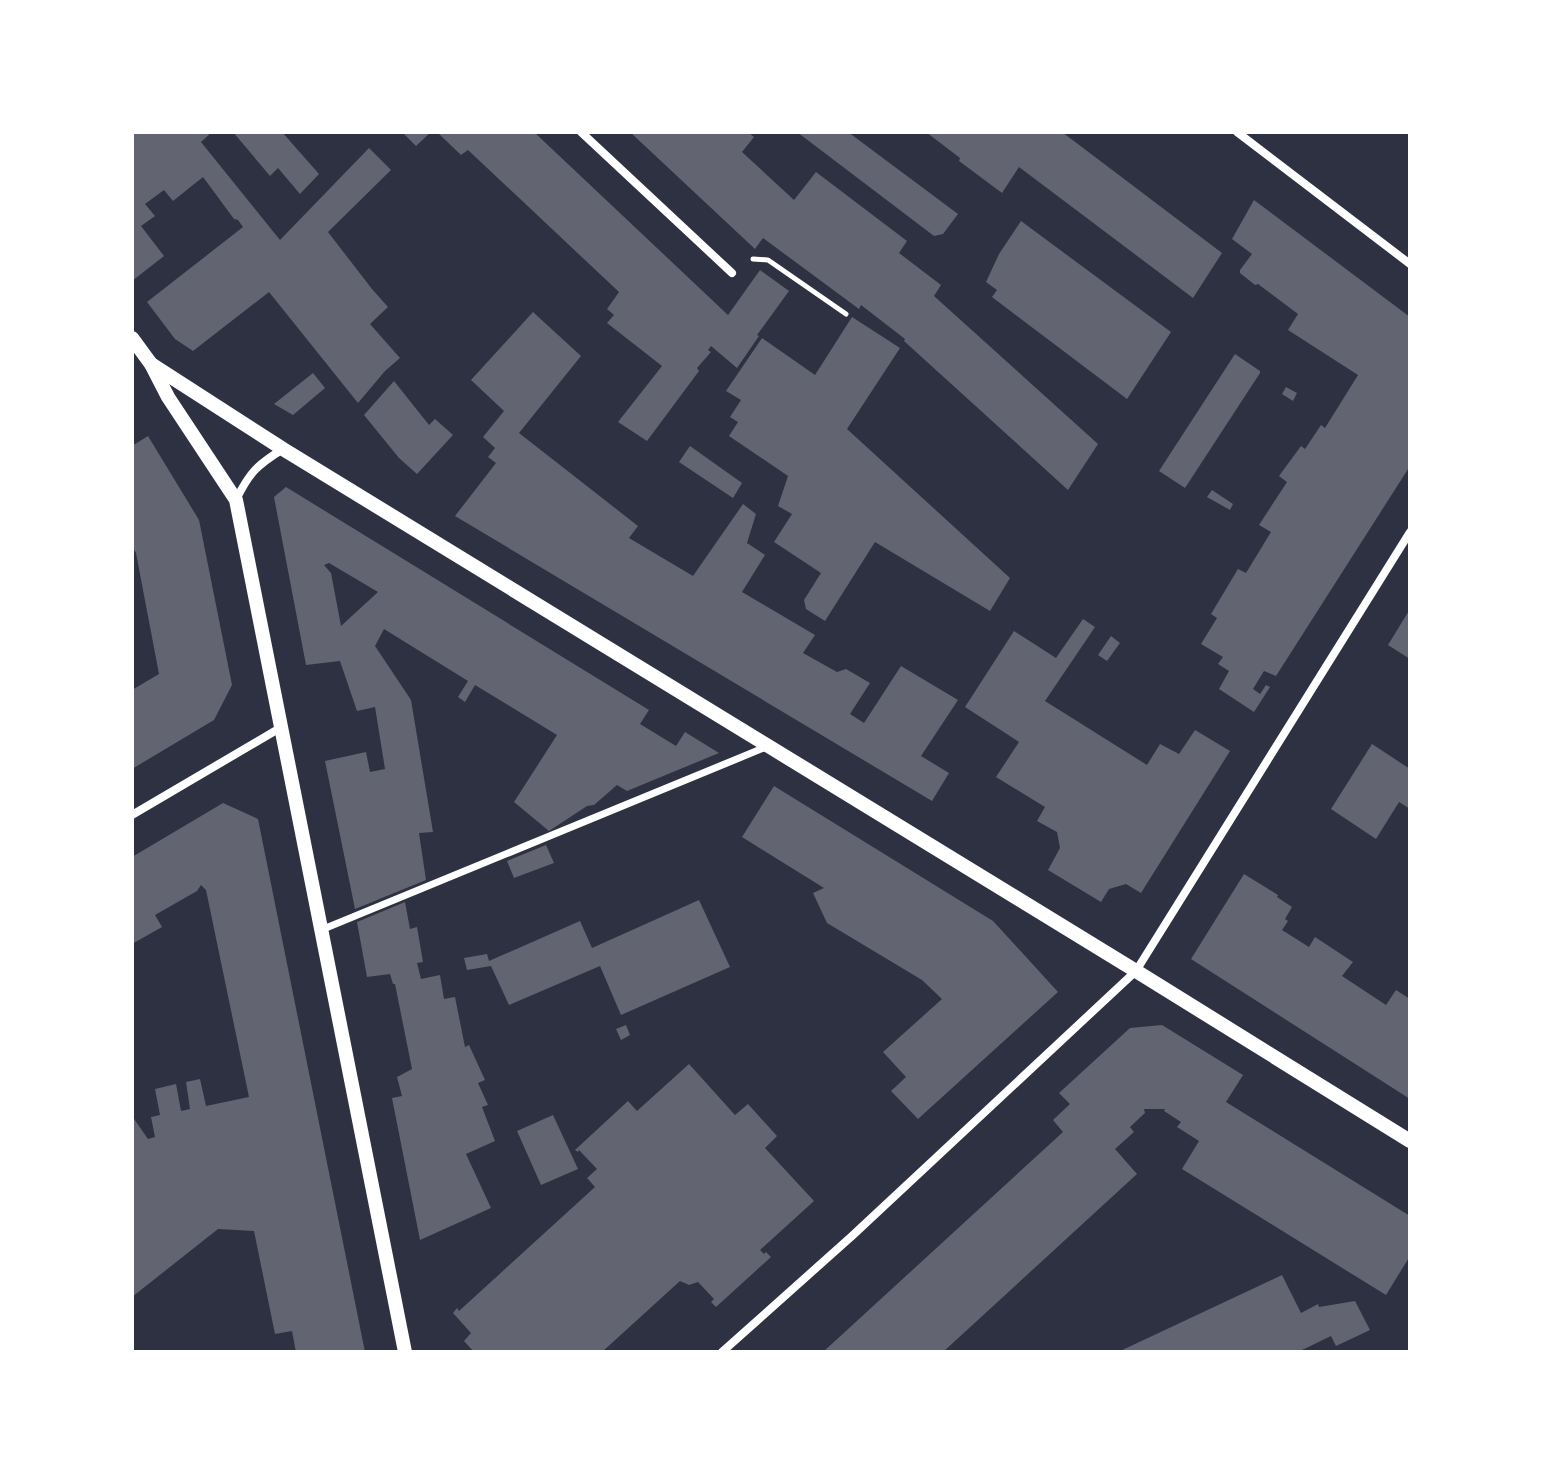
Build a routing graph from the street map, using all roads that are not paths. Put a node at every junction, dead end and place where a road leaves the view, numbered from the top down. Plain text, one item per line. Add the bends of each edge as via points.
1 (581, 132) edge
2 (1237, 132) edge
3 (1410, 264) edge
4 (732, 273) road end
5 (132, 338) edge
6 (151, 364) junction
7 (283, 449) junction
8 (236, 500) junction
9 (1410, 532) edge
10 (280, 728) junction
11 (768, 746) junction
12 (132, 815) edge
13 (321, 930) junction
14 (1136, 971) junction
15 (1410, 1141) edge
16 (405, 1352) edge
17 (722, 1352) edge

1 - 4 street
2 - 3 street
5 - 6 street
6 - 7 street
6 - 8 street
7 - 8 street via 247,476
7 - 11 street
8 - 10 street
9 - 14 street
10 - 12 street
10 - 13 street
11 - 13 street
11 - 14 street
13 - 16 street
14 - 15 street
14 - 17 street

